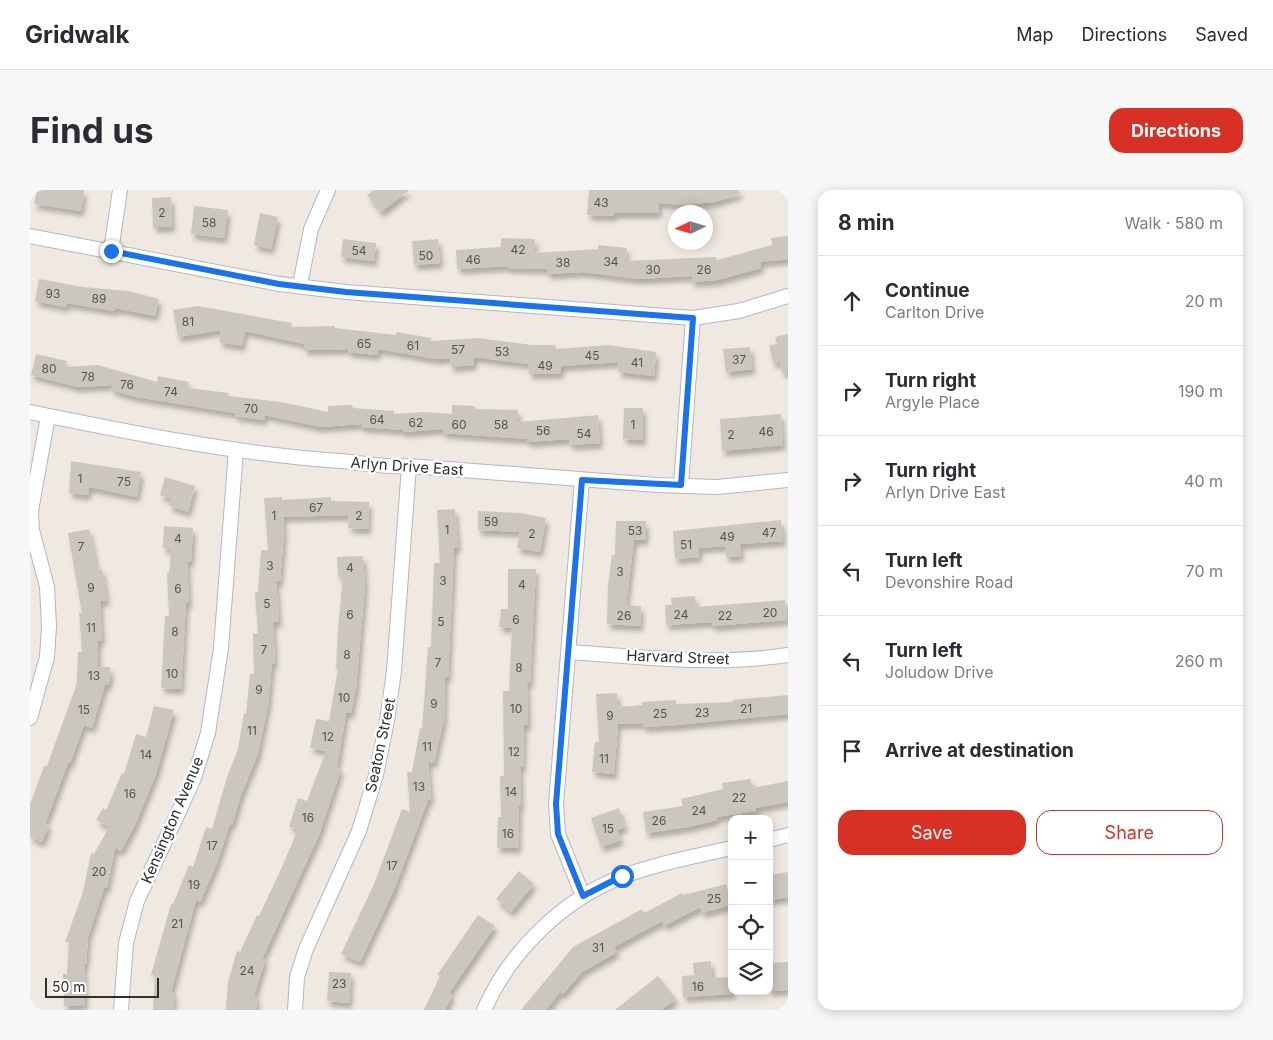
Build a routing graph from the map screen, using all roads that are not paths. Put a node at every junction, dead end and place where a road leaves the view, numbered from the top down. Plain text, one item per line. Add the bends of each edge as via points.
1 (120, 190) edge
2 (328, 190) edge
3 (30, 236) edge
4 (111, 251) junction
5 (300, 285) junction
6 (788, 296) edge
7 (693, 318) junction
8 (30, 412) edge
9 (48, 416) junction
10 (236, 450) junction
11 (409, 466) junction
12 (582, 480) junction
13 (788, 480) edge
14 (681, 485) junction
15 (569, 652) junction
16 (788, 655) edge
17 (30, 718) edge
18 (788, 835) edge
19 (773, 839) edge
20 (728, 849) edge
21 (583, 896) junction
22 (121, 1010) edge
23 (295, 1010) edge
24 (484, 1010) edge

1 - 4 street
2 - 5 street via 311,229
3 - 4 street
4 - 5 street via 279,284
5 - 7 street via 346,292
6 - 7 street via 739,311
7 - 14 street
8 - 9 street, Arlyn Drive East
9 - 10 street, Arlyn Drive East
9 - 17 street via 31,510 32,530 47,587 49,626 47,657
10 - 11 street, Arlyn Drive East via 282,457
10 - 22 street, Kensington Avenue via 222,648 208,733 187,794 137,901 126,943
11 - 12 street, Arlyn Drive East
11 - 23 street, Seaton Street via 394,671 376,775 359,831 306,949 297,977
12 - 14 street, Arlyn Drive East
12 - 15 street
13 - 14 street, Arlyn Drive East via 717,487
15 - 16 street, Harvard Street via 680,660
15 - 21 street via 556,804 558,834
18 - 19 street
20 - 21 street via 649,867 622,876
21 - 24 street via 542,928 518,953

